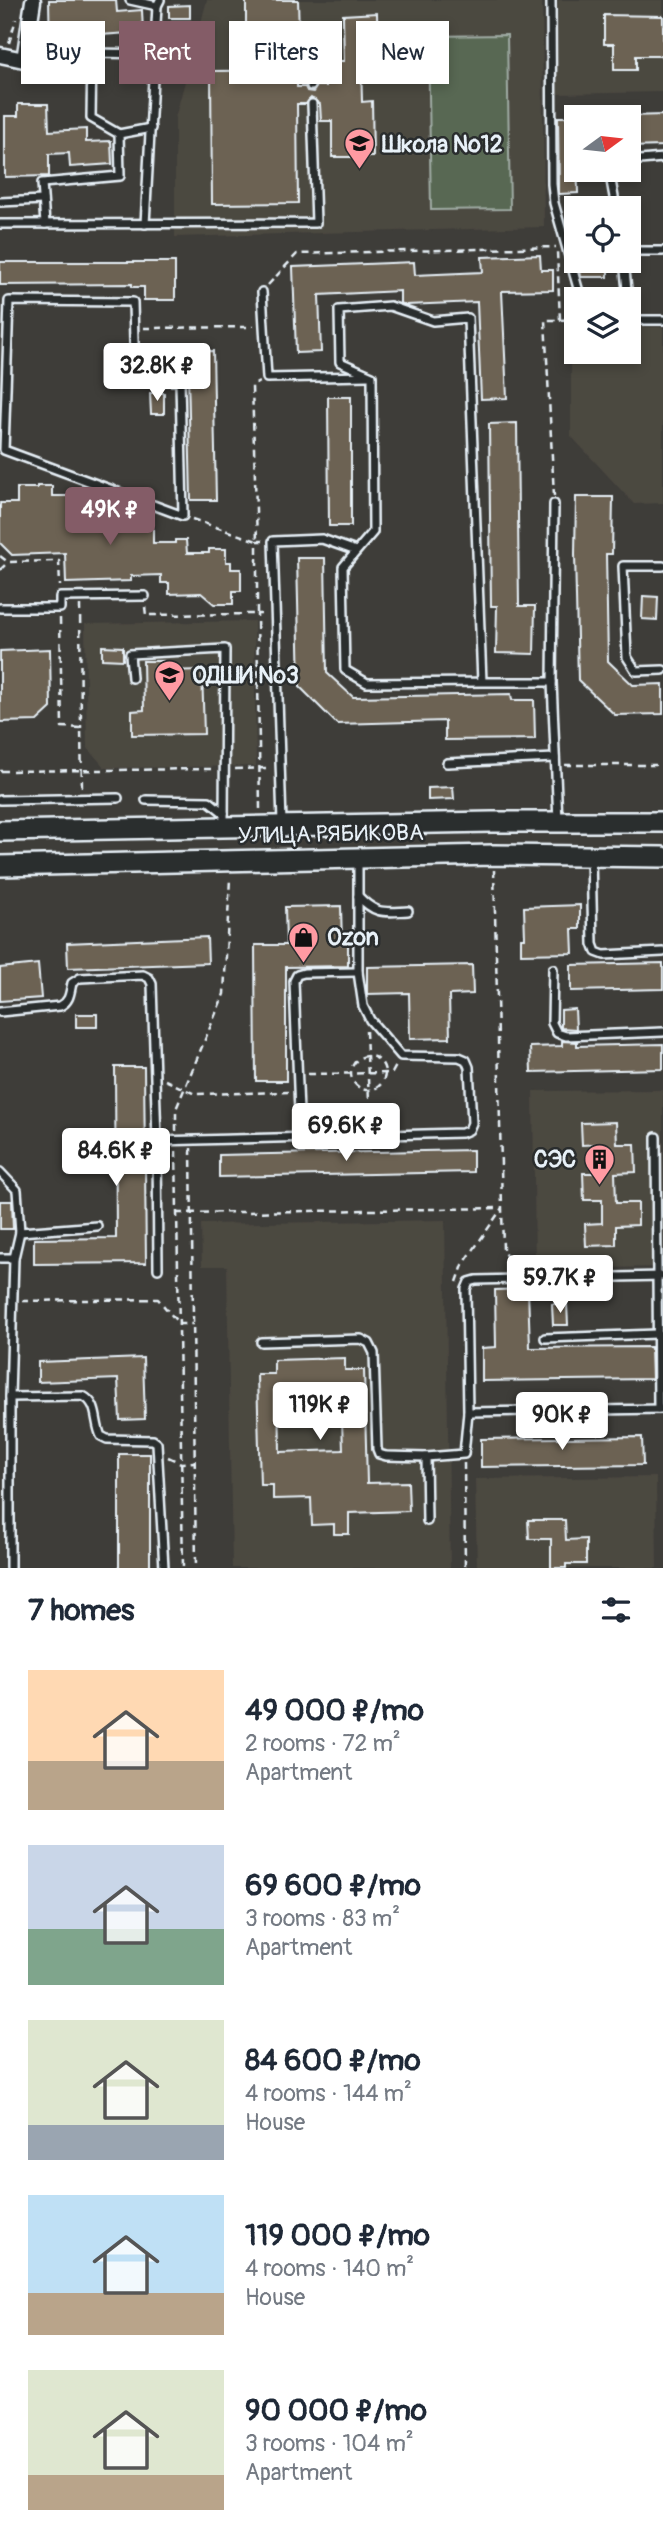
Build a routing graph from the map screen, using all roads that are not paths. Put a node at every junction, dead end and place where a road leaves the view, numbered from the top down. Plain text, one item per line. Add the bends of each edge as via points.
1 (130, 0) edge
2 (551, 0) edge
3 (33, 1) edge
4 (158, 3) edge
5 (157, 21) edge
6 (119, 53) edge
7 (3, 56) edge
8 (154, 84) edge
9 (312, 104) dead end
10 (151, 128) junction
11 (119, 134) junction
12 (663, 158) edge
13 (641, 160) edge
14 (43, 200) junction
15 (0, 202) edge
16 (0, 224) edge
17 (45, 224) junction
18 (145, 224) junction
19 (641, 251) edge
20 (663, 251) edge
21 (578, 287) edge
22 (262, 292) road end
23 (641, 320) edge
24 (663, 320) edge
25 (372, 376) junction
26 (2, 452) edge
27 (554, 504) road end
28 (356, 551) junction
29 (663, 566) edge
30 (145, 596) road end
31 (0, 608) edge
32 (663, 670) edge
33 (132, 678) dead end
34 (482, 682) junction
35 (552, 682) junction
36 (556, 762) junction
37 (447, 763) dead end
38 (118, 798) dead end
39 (0, 800) edge
40 (146, 800) dead end
41 (224, 820) junction
42 (558, 822) junction
43 (663, 822) edge
44 (282, 827) junction
45 (0, 831) edge
46 (591, 856) junction
47 (663, 857) edge
48 (358, 858) junction
49 (0, 866) edge
50 (358, 895) junction
51 (408, 911) dead end
52 (663, 952) edge
53 (552, 969) dead end
54 (358, 972) junction
55 (0, 1012) edge
56 (663, 1032) edge
57 (656, 1138) dead end
58 (300, 1139) junction
59 (157, 1141) junction
60 (0, 1172) edge
61 (97, 1226) dead end
62 (20, 1232) junction
63 (0, 1258) edge
64 (14, 1258) junction
65 (158, 1269) dead end
66 (660, 1276) edge
67 (657, 1334) junction
68 (545, 1338) dead end
69 (261, 1342) dead end
70 (660, 1346) edge
71 (10, 1397) junction
72 (660, 1409) edge
73 (468, 1412) junction
74 (426, 1457) junction
75 (427, 1521) dead end
76 (10, 1568) edge
77 (164, 1568) edge

1 - 4 lane
2 - 21 lane via 552,184
3 - 7 street via 24,60
4 - 5 lane
6 - 11 lane via 92,53 91,118
8 - 10 lane
9 - 18 lane via 316,223
10 - 11 lane
10 - 18 lane
11 - 14 lane via 120,176 42,183
12 - 13 lane
14 - 15 lane
14 - 17 lane
16 - 17 lane
17 - 18 lane
19 - 20 lane
22 - 25 lane via 267,378
23 - 24 lane
25 - 28 lane via 373,532
25 - 34 lane via 340,362 339,310 390,306 433,321 468,318
26 - 26 lane via 9,301 133,302 135,381 180,381 183,516
27 - 35 lane
28 - 34 lane via 343,567 345,670 367,684
28 - 44 lane via 322,539 274,541
29 - 32 lane via 623,566 627,657 636,671
30 - 31 lane via 60,597 60,608
33 - 41 lane via 130,654 225,649
34 - 35 lane
35 - 36 lane
36 - 37 lane
36 - 42 lane
38 - 39 lane
40 - 41 lane via 209,801
41 - 44 street, УЛИЦА РЯБИКОВА
41 - 45 street, УЛИЦА РЯБИКОВА
42 - 43 street, УЛИЦА РЯБИКОВА
42 - 44 street, УЛИЦА РЯБИКОВА
46 - 47 street, УЛИЦА РЯБИКОВА
46 - 48 street, УЛИЦА РЯБИКОВА
46 - 52 lane via 596,952
48 - 49 street, УЛИЦА РЯБИКОВА
48 - 50 lane
50 - 51 lane via 380,912
50 - 54 lane
53 - 56 lane via 552,1024 557,1034
54 - 58 lane via 297,975 294,981
54 - 58 lane via 365,1013 401,1056 466,1060 472,1123 462,1133
55 - 59 lane via 66,1004 72,983 79,978 149,978
57 - 66 lane
58 - 59 lane
59 - 65 lane
60 - 62 lane via 17,1190
61 - 62 lane
62 - 64 lane
63 - 64 lane
64 - 71 lane
66 - 67 lane
66 - 73 lane via 476,1280 468,1285
67 - 68 lane
67 - 70 lane
69 - 74 lane via 361,1339 369,1343 374,1353 379,1454
70 - 72 lane
71 - 76 lane
71 - 77 lane via 83,1396 94,1406 101,1436 157,1443
72 - 73 lane
73 - 74 lane via 464,1454
74 - 75 lane

